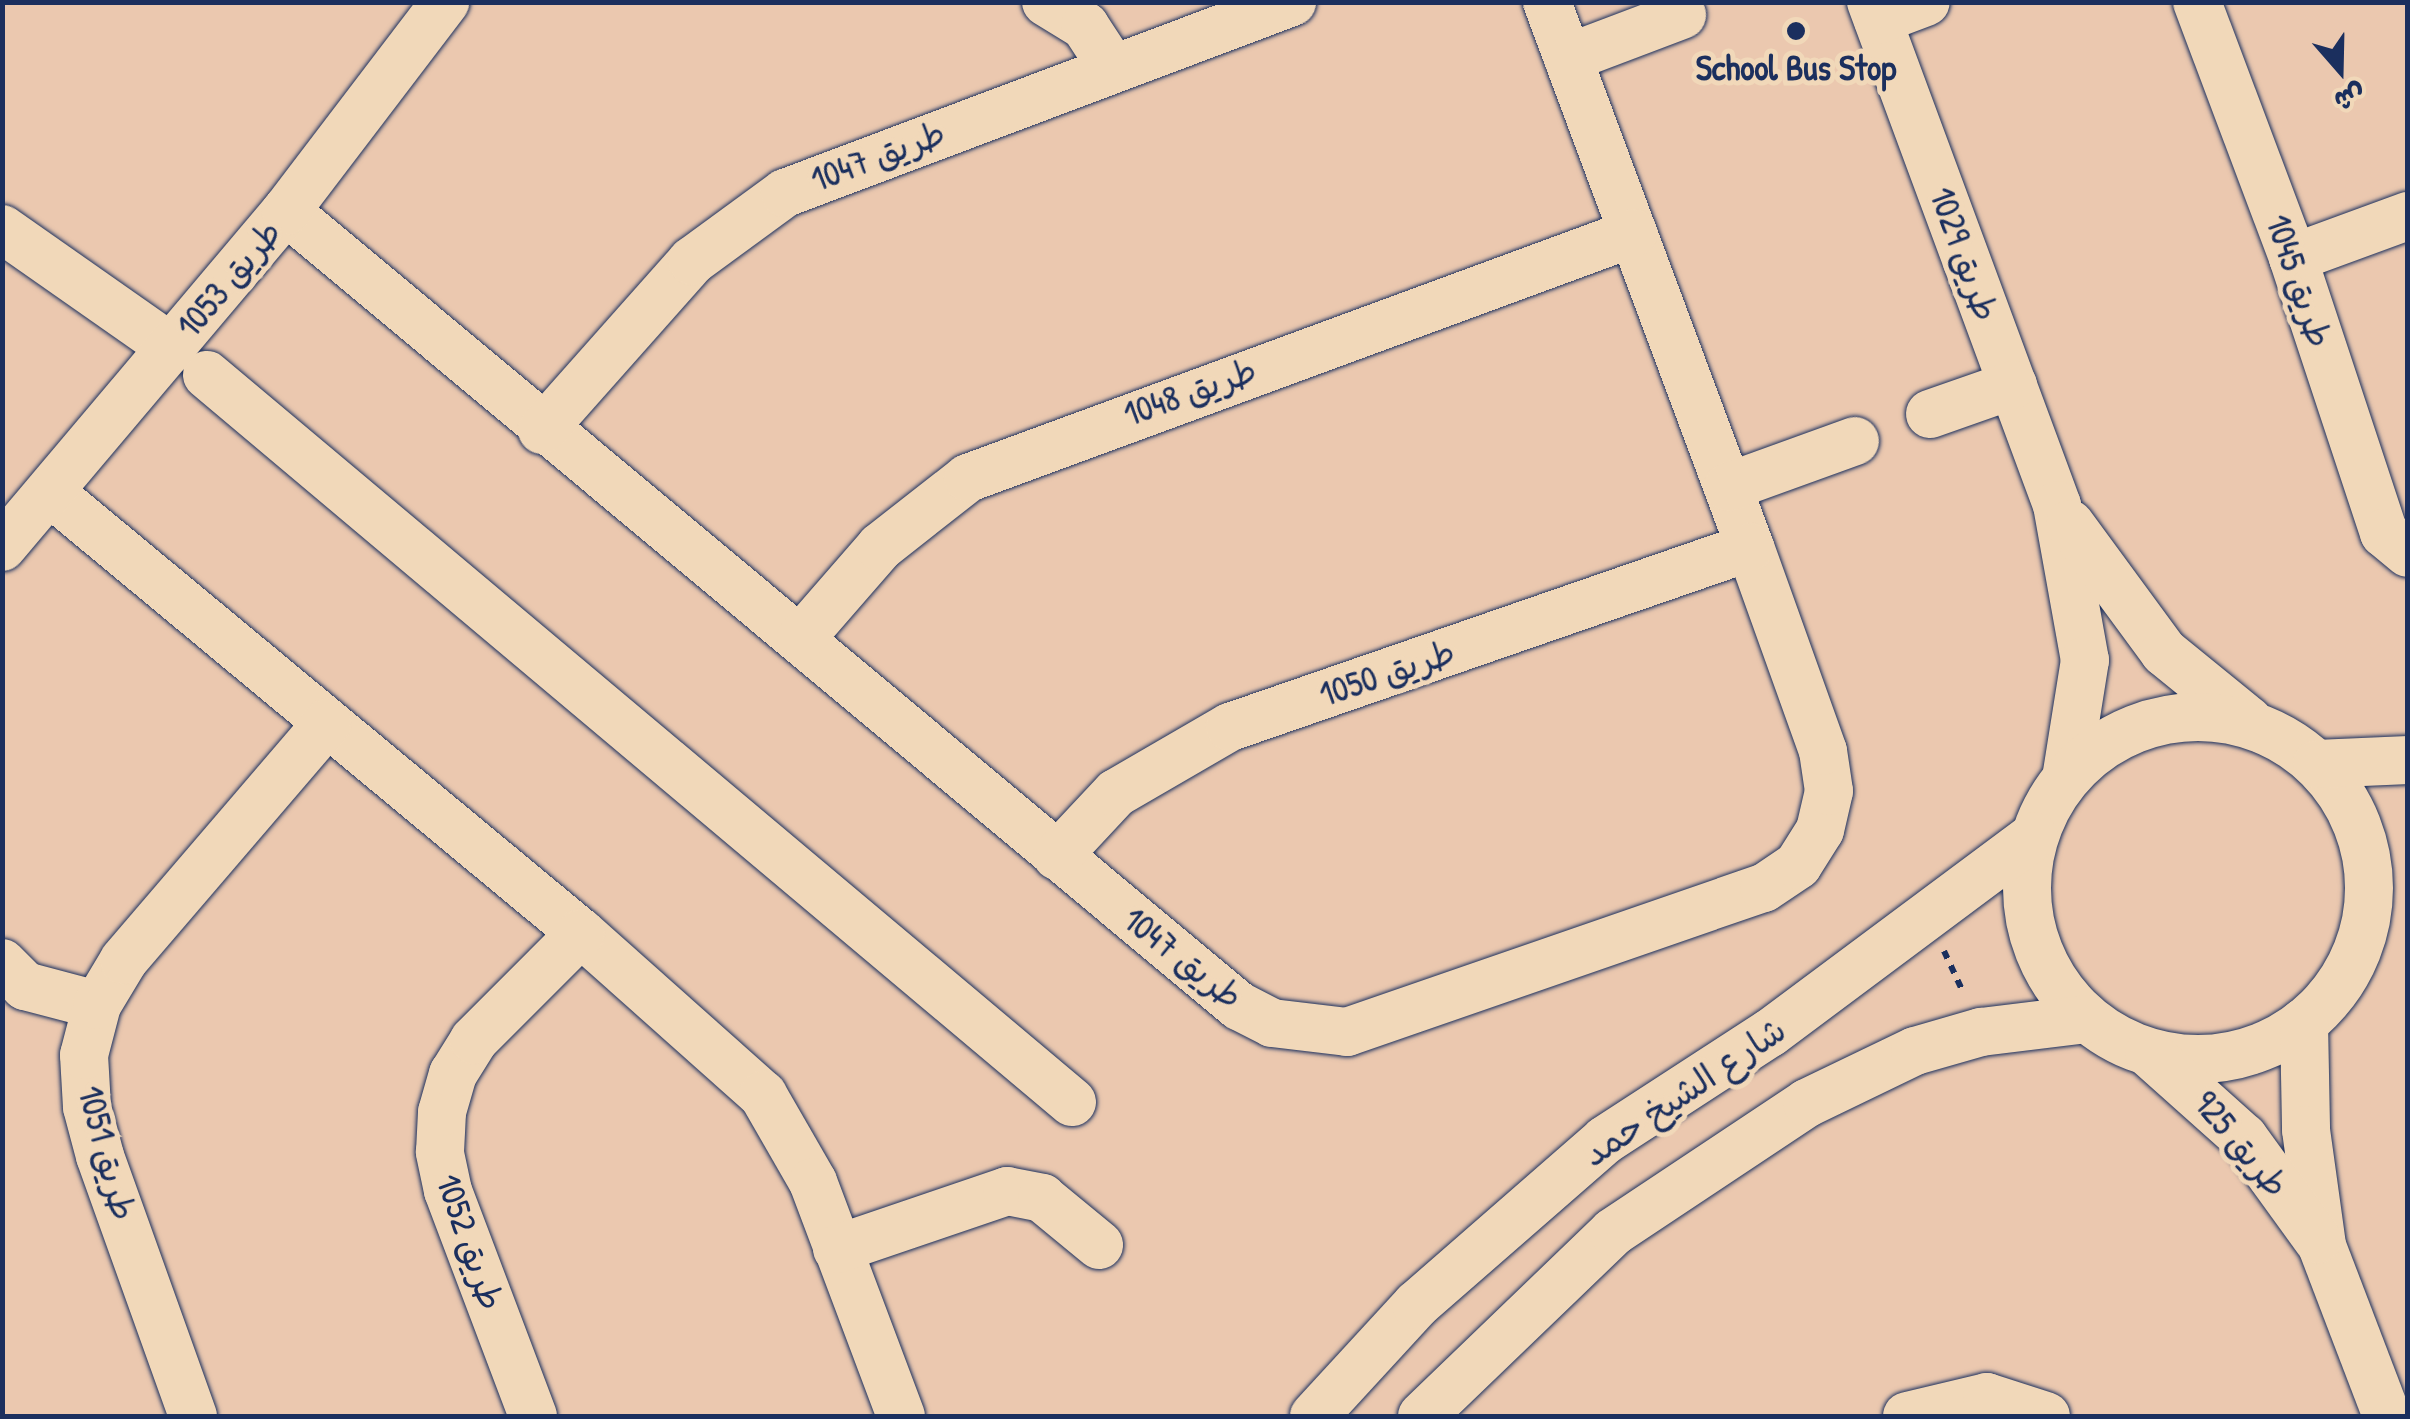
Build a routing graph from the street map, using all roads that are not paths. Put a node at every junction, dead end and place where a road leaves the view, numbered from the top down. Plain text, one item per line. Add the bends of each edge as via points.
1 (444, 2) edge
2 (1046, 2) edge
3 (1292, 2) edge
4 (1547, 2) edge
5 (1926, 2) edge
6 (2196, 2) edge
7 (1875, 11) edge
8 (1682, 15) dead end
9 (1568, 58) junction
10 (1113, 70) junction
11 (286, 211) junction
12 (2408, 216) edge
13 (2, 228) edge
14 (1633, 233) junction
15 (2293, 258) junction
16 (190, 362) junction
17 (2013, 385) junction
18 (1930, 414) dead end
19 (542, 430) junction
20 (1855, 442) dead end
21 (1728, 487) junction
22 (52, 494) junction
23 (2057, 505) junction
24 (1750, 547) junction
25 (2, 548) edge
26 (2408, 553) edge
27 (802, 638) junction
28 (327, 723) junction
29 (2257, 726) junction
30 (2408, 760) edge
31 (2317, 764) junction
32 (2066, 778) junction
33 (2034, 836) junction
34 (1057, 856) junction
35 (2408, 902) edge
36 (581, 933) junction
37 (2364, 933) junction
38 (2, 963) edge
39 (97, 1005) junction
40 (2087, 1019) junction
41 (2304, 1022) junction
42 (2150, 1053) junction
43 (1072, 1102) dead end
44 (1099, 1245) dead end
45 (2322, 1246) junction
46 (837, 1249) junction
47 (193, 1416) edge
48 (533, 1416) edge
49 (901, 1416) edge
50 (1314, 1416) edge
51 (1422, 1416) edge
52 (1907, 1416) edge
53 (2046, 1416) edge
54 (2387, 1416) edge

1 - 11 street, طريق 1053
2 - 10 street via 1085,26
3 - 10 street, طريق 1047
4 - 9 street, طريق 1047
5 - 7 street
6 - 15 street, طريق 1045
7 - 17 street, طريق 1029
8 - 9 street
9 - 14 street, طريق 1047
10 - 19 street, طريق 1047 via 839,169 736,223 692,261
11 - 16 street, طريق 1053
11 - 19 street, طريق 1047
12 - 15 street
13 - 16 street
14 - 21 street, طريق 1047
14 - 27 street, طريق 1048 via 968,478 880,547
15 - 26 street, طريق 1045 via 2384,533
16 - 22 street, طريق 1053
16 - 43 street
17 - 18 street
17 - 23 street, طريق 1029
19 - 27 street, طريق 1047
20 - 21 street
21 - 24 street, طريق 1047
22 - 25 street, طريق 1053
22 - 28 street
23 - 29 street, طريق 1029 via 2164,652
23 - 32 street, طريق 1029 via 2085,660
24 - 34 street, طريق 1050 via 1203,740 1116,793
24 - 34 street, طريق 1047 via 1822,750 1829,791 1820,830 1798,864 1764,888 1384,1022 1309,1032 1238,1006
27 - 34 street, طريق 1047
28 - 36 street
28 - 39 street, طريق 1051 via 124,960
29 - 31 street
29 - 32 street via 2206,716 2153,722 2106,743
30 - 31 street
31 - 37 street via 2338,787 2364,842 2370,872
32 - 33 street
33 - 40 street via 2026,876 2039,954
33 - 50 street, شارع الشيخ حمد via 1770,1034 1605,1140 1416,1305
35 - 37 street
36 - 46 street via 763,1095 792,1136
36 - 48 street, طريق 1052 via 474,1040 453,1074 442,1112 440,1152 448,1191
37 - 41 street via 2350,967
38 - 39 street via 25,986
39 - 47 street, طريق 1051 via 84,1055 87,1107
40 - 42 street
40 - 51 street via 1982,1032 1915,1051 1807,1103 1613,1232
41 - 42 street via 2230,1056
41 - 45 street, طريق 925 via 2306,1130
42 - 45 street, طريق 925 via 2244,1138
44 - 46 street via 1042,1198 1007,1191
45 - 54 street, طريق 925
46 - 49 street
52 - 53 street via 1987,1397

